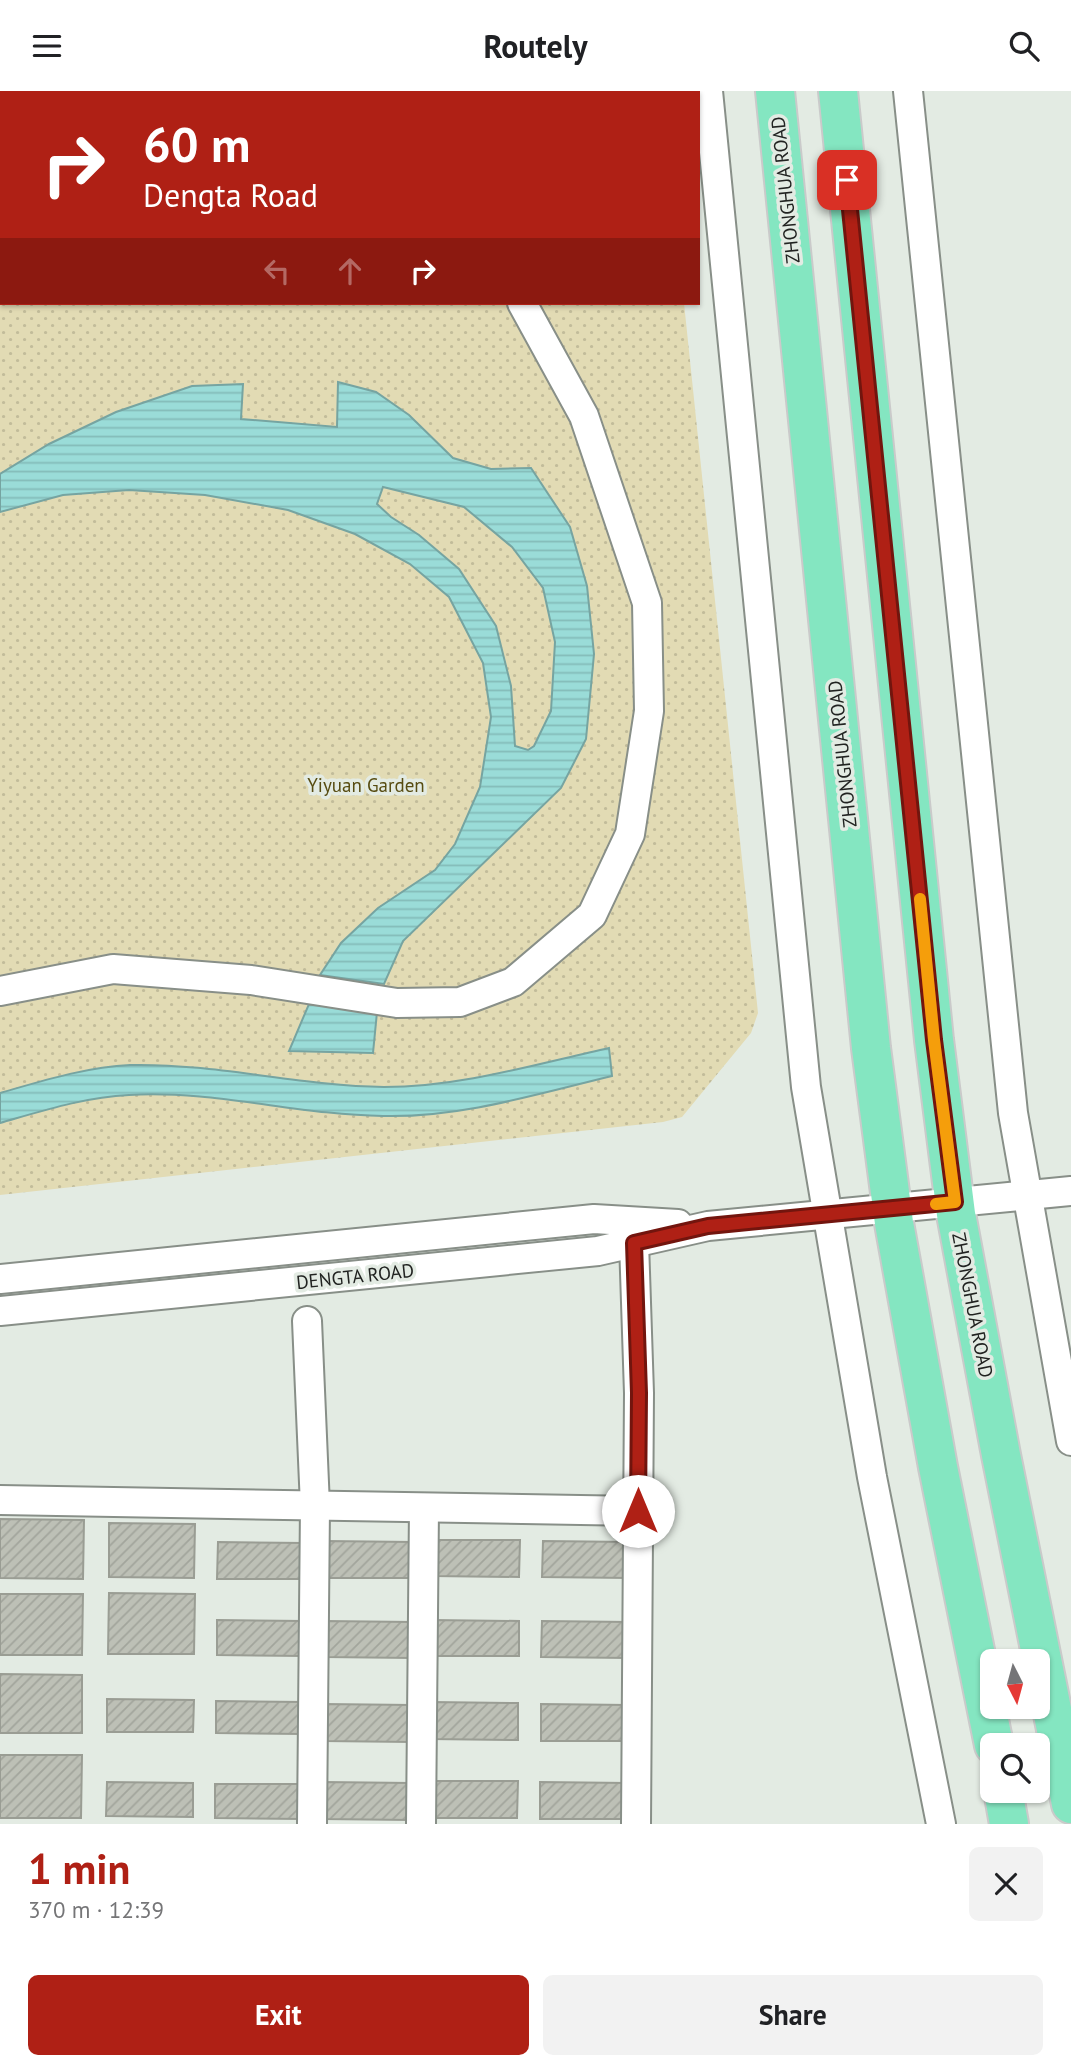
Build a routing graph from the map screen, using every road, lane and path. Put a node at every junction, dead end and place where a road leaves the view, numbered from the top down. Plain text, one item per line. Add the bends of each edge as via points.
1 (708, 91) edge
2 (775, 91) edge
3 (838, 91) edge
4 (908, 91) edge
5 (523, 305) edge
6 (0, 991) edge
7 (1071, 1191) edge
8 (1027, 1195) junction
9 (955, 1202) junction
10 (892, 1208) junction
11 (828, 1214) junction
12 (708, 1226) junction
13 (634, 1243) junction
14 (0, 1279) edge
15 (0, 1311) edge
16 (307, 1321) dead end
17 (1071, 1441) edge
18 (0, 1500) edge
19 (315, 1506) junction
20 (425, 1508) junction
21 (638, 1511) junction
22 (991, 1733) edge
23 (1005, 1803) edge
24 (1071, 1804) edge
25 (312, 1824) edge
26 (421, 1824) edge
27 (636, 1824) edge
28 (941, 1824) edge
29 (1009, 1824) edge

1 - 11 street via 806,1087
2 - 10 highway, ZHONGHUA ROAD
3 - 9 highway, ZHONGHUA ROAD via 934,1040
4 - 8 street via 1013,1113
5 - 6 street via 584,417 647,603 649,711 630,834 592,915 513,982 460,1002 397,1003 251,980 113,969
7 - 8 street, DENGTA ROAD
8 - 9 street, DENGTA ROAD
8 - 17 street
9 - 10 street, DENGTA ROAD
9 - 24 highway, ZHONGHUA ROAD
10 - 11 street, DENGTA ROAD
10 - 22 highway, ZHONGHUA ROAD
11 - 12 street, DENGTA ROAD
11 - 28 street via 872,1477
12 - 13 street, DENGTA ROAD
12 - 14 street, DENGTA ROAD via 594,1219
13 - 15 street, DENGTA ROAD via 598,1251
13 - 21 street
16 - 19 street
18 - 19 street
19 - 20 street
19 - 25 street
20 - 21 street
20 - 26 street
21 - 27 street
23 - 29 highway

